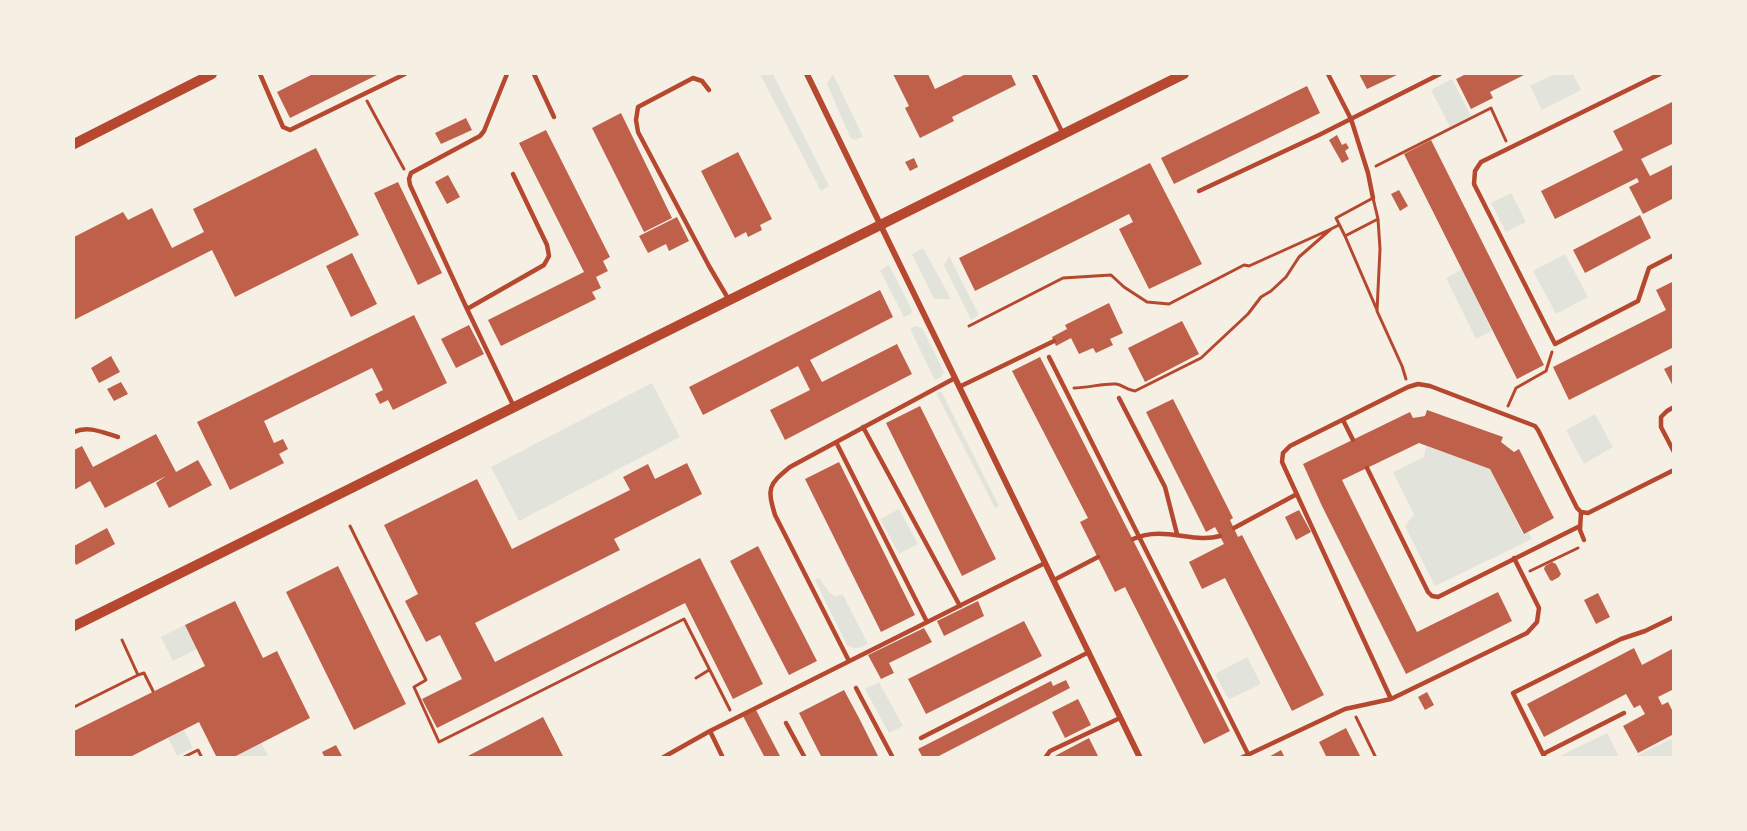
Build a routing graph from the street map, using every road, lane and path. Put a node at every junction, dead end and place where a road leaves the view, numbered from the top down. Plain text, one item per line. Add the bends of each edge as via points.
1 (212, 74) edge
2 (260, 74) edge
3 (405, 74) edge
4 (507, 74) edge
5 (534, 74) edge
6 (807, 74) edge
7 (1034, 74) edge
8 (1184, 74) edge
9 (1328, 74) edge
10 (1440, 74) edge
11 (1660, 74) edge
12 (709, 90) dead end
13 (364, 94) junction
14 (554, 117) dead end
15 (1351, 118) junction
16 (1063, 134) junction
17 (74, 144) edge
18 (1509, 148) junction
19 (1367, 170) junction
20 (513, 174) dead end
21 (409, 179) junction
22 (1199, 191) dead end
23 (1373, 198) junction
24 (1378, 219) junction
25 (880, 225) junction
26 (1339, 225) junction
27 (1331, 229) junction
28 (1345, 236) junction
29 (1674, 255) edge
30 (729, 300) junction
31 (467, 309) junction
32 (1377, 311) junction
33 (969, 326) dead end
34 (1054, 341) dead end
35 (1555, 344) junction
36 (1049, 357) dead end
37 (954, 378) junction
38 (958, 387) junction
39 (1408, 387) junction
40 (1073, 388) dead end
41 (1119, 398) dead end
42 (514, 407) junction
43 (1674, 407) edge
44 (1505, 415) junction
45 (1343, 420) junction
46 (864, 427) junction
47 (74, 432) edge
48 (118, 437) dead end
49 (1353, 440) dead end
50 (836, 442) junction
51 (1674, 452) edge
52 (1367, 468) dead end
53 (1674, 470) edge
54 (1297, 494) junction
55 (1581, 512) junction
56 (350, 526) dead end
57 (1580, 526) junction
58 (1234, 528) dead end
59 (1177, 534) junction
60 (1140, 536) junction
61 (1220, 536) dead end
62 (1133, 539) dead end
63 (1584, 540) joint
64 (1098, 557) dead end
65 (1514, 558) junction
66 (1045, 562) junction
67 (1523, 575) junction
68 (1054, 580) junction
69 (960, 606) junction
70 (1674, 617) edge
71 (927, 622) junction
72 (74, 624) edge
73 (122, 640) dead end
74 (1089, 652) junction
75 (849, 661) junction
76 (709, 670) junction
77 (138, 675) junction
78 (696, 678) dead end
79 (856, 688) dead end
80 (153, 691) dead end
81 (1391, 699) junction
82 (74, 707) edge
83 (1351, 707) junction
84 (1624, 713) dead end
85 (1120, 718) junction
86 (734, 719) junction
87 (786, 723) dead end
88 (710, 731) junction
89 (921, 738) dead end
90 (1248, 754) junction
91 (1544, 756) edge
92 (182, 758) edge
93 (202, 758) edge
94 (662, 758) edge
95 (723, 758) edge
96 (805, 758) edge
97 (893, 758) edge
98 (1045, 758) edge
99 (1140, 758) edge
100 (1241, 758) edge
101 (1376, 758) edge

1 - 17 street
2 - 13 lane via 283,127 290,130
3 - 13 lane
4 - 21 lane via 480,136 411,173
5 - 14 lane
6 - 25 street
7 - 16 lane
8 - 16 street
9 - 15 lane
10 - 15 lane
11 - 18 lane
12 - 30 lane via 693,78 638,107 636,120 638,132
13 - 21 path
15 - 19 lane
15 - 22 lane
16 - 25 street
18 - 19 path via 1491,108
18 - 35 lane via 1481,162 1474,184
19 - 23 lane
20 - 31 lane via 548,245 549,256 544,265
21 - 31 lane
23 - 24 path
23 - 26 path via 1336,218
24 - 28 path
24 - 32 path
25 - 30 street
25 - 37 street
26 - 27 path
26 - 28 path
27 - 33 path via 1244,265 1169,304 1147,302 1111,275 1064,278
27 - 40 path via 1201,358 1135,391 1113,384
28 - 32 path
29 - 35 lane via 1649,268 1638,302
30 - 42 street
31 - 42 lane
32 - 39 path
34 - 38 lane
35 - 44 path via 1546,371 1516,388
36 - 60 lane
37 - 38 street
37 - 46 lane
38 - 66 street
39 - 44 lane via 1430,386
39 - 45 lane
41 - 59 lane via 1166,487
42 - 72 street
43 - 51 lane via 1661,417 1661,427
44 - 55 lane via 1539,430
45 - 49 lane
45 - 54 lane via 1283,453 1282,462
46 - 50 lane
46 - 69 lane
47 - 48 lane via 94,429
50 - 71 lane
50 - 75 lane via 790,467 774,480 769,496
52 - 65 lane via 1432,596 1438,597
53 - 55 lane via 1588,513
54 - 58 lane
54 - 81 lane
55 - 57 lane
56 - 76 path via 426,680 414,687 440,742 684,619
57 - 63 lane
57 - 65 lane
59 - 60 lane
59 - 61 lane via 1210,539
60 - 62 lane
60 - 90 lane
63 - 67 path via 1581,547
64 - 68 lane
65 - 67 lane
66 - 68 street
66 - 69 lane
67 - 81 lane via 1539,608 1537,622 1527,633
68 - 74 street
69 - 71 lane
70 - 91 lane via 1513,693
71 - 75 lane
73 - 77 path
74 - 85 street
74 - 89 lane
75 - 86 lane
76 - 78 path
76 - 86 path
77 - 80 path via 144,673
77 - 82 path
79 - 97 lane
81 - 83 lane
83 - 90 lane
83 - 101 path
84 - 91 lane
85 - 98 lane via 1050,751
85 - 99 street
86 - 88 lane
87 - 96 lane
88 - 94 lane
88 - 95 lane
90 - 100 lane
92 - 93 path via 198,750

